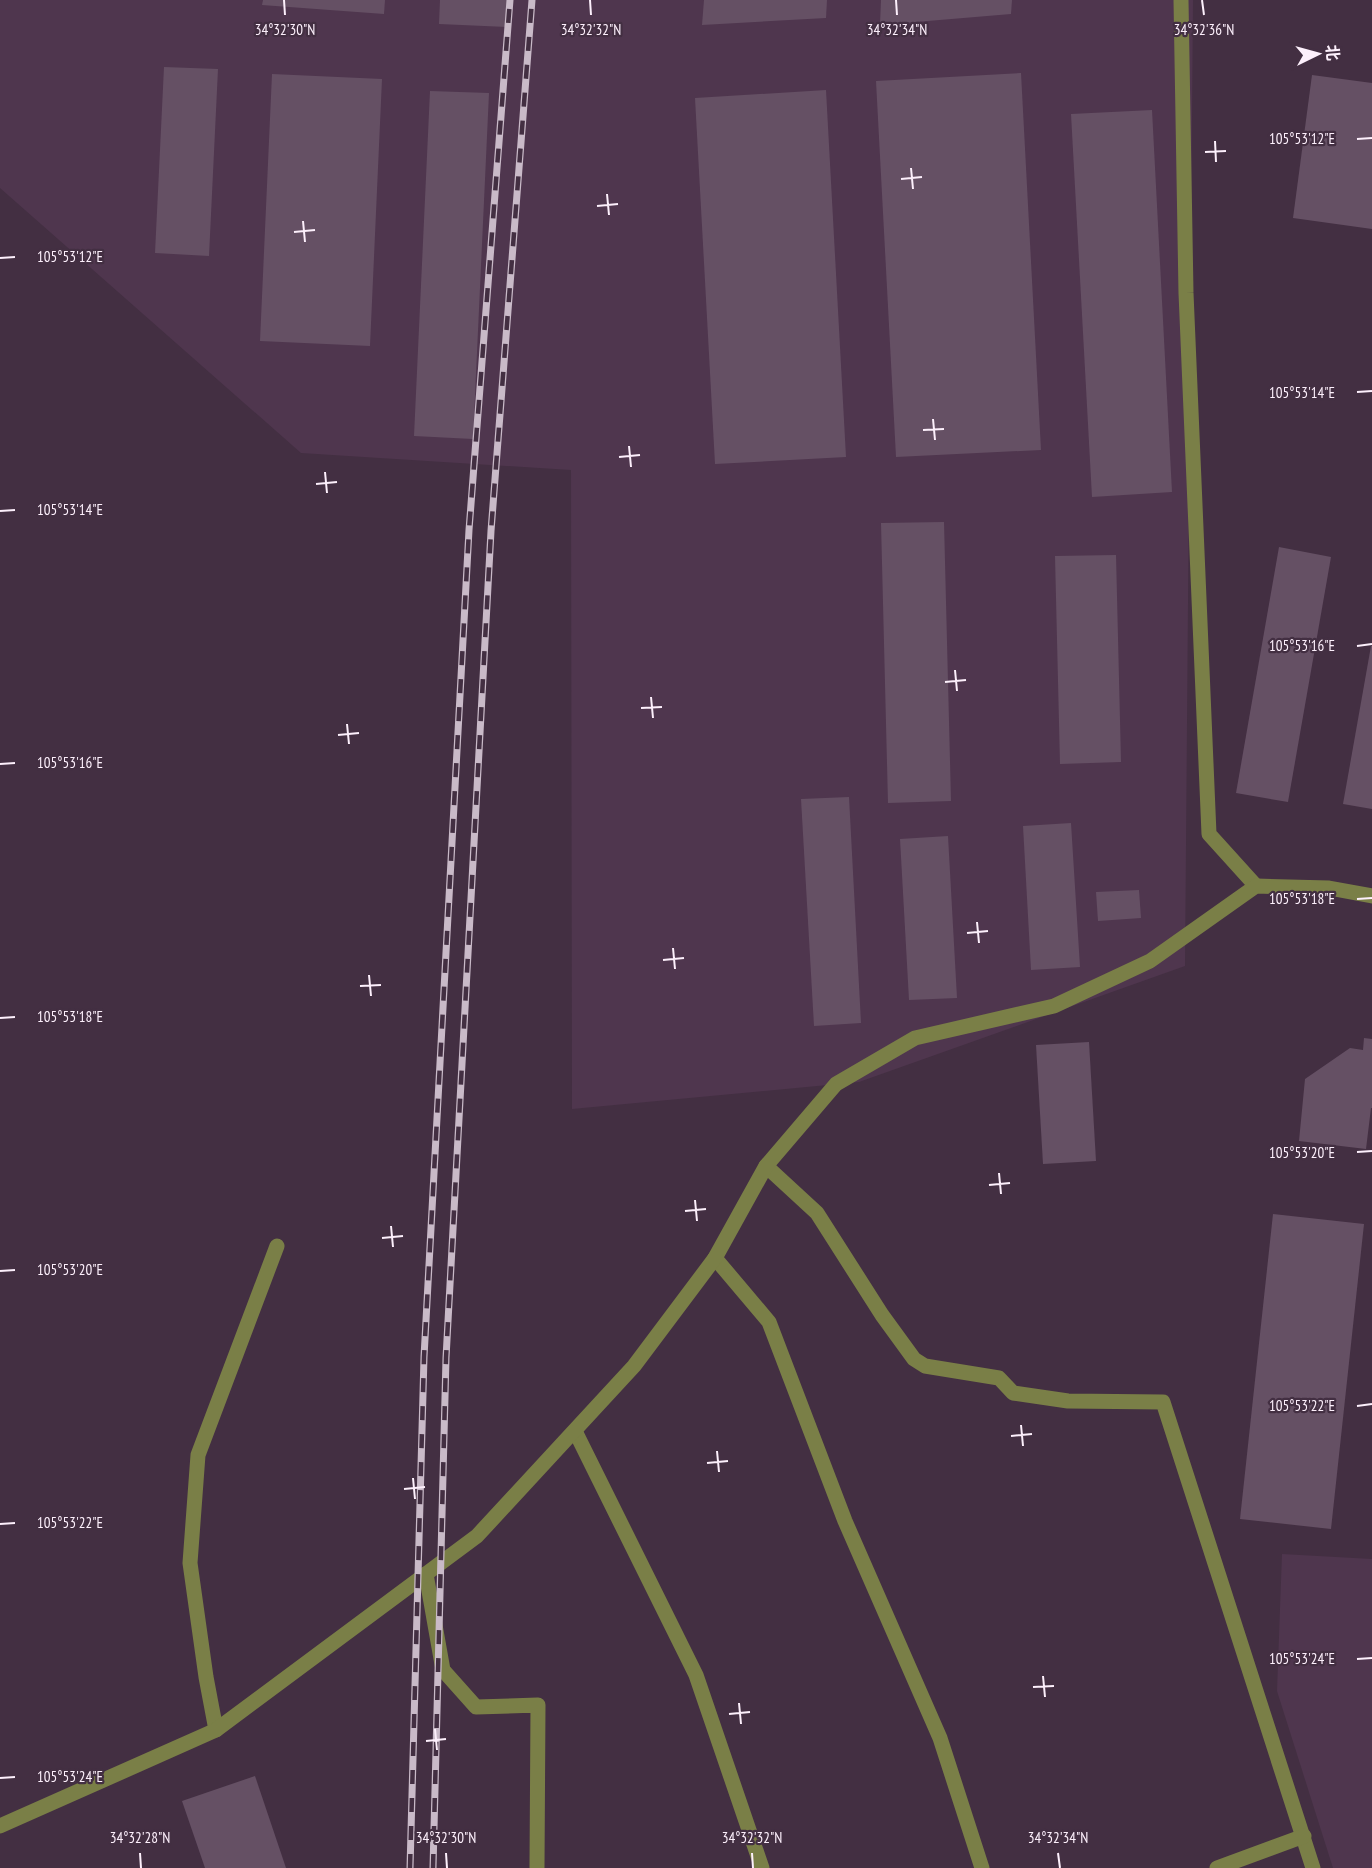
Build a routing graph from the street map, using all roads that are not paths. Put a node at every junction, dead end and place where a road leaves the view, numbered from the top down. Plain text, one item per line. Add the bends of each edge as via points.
1 (1181, 0) edge
2 (1256, 886) junction
3 (1372, 896) edge
4 (766, 1166) junction
5 (277, 1246) dead end
6 (715, 1258) junction
7 (574, 1431) junction
8 (426, 1574) junction
9 (216, 1730) junction
10 (0, 1826) edge
11 (1304, 1836) junction
12 (537, 1868) edge
13 (762, 1868) edge
14 (982, 1868) edge
15 (1217, 1868) edge
16 (1313, 1868) edge

1 - 2 street via 1186,293 1209,834
2 - 3 street via 1329,888
2 - 4 street via 1150,961 1054,1006 915,1038 836,1084
4 - 6 street
4 - 11 street via 817,1213 882,1315 914,1359 925,1366 999,1378 1013,1393 1057,1400 1163,1402
5 - 9 street via 198,1455 190,1563
6 - 7 street via 634,1366
6 - 14 street via 770,1322 845,1521 940,1738
7 - 8 street via 477,1536
7 - 13 street via 696,1675
8 - 9 street
8 - 12 street via 443,1670 476,1707 538,1705
9 - 10 street
11 - 15 street
11 - 16 street

